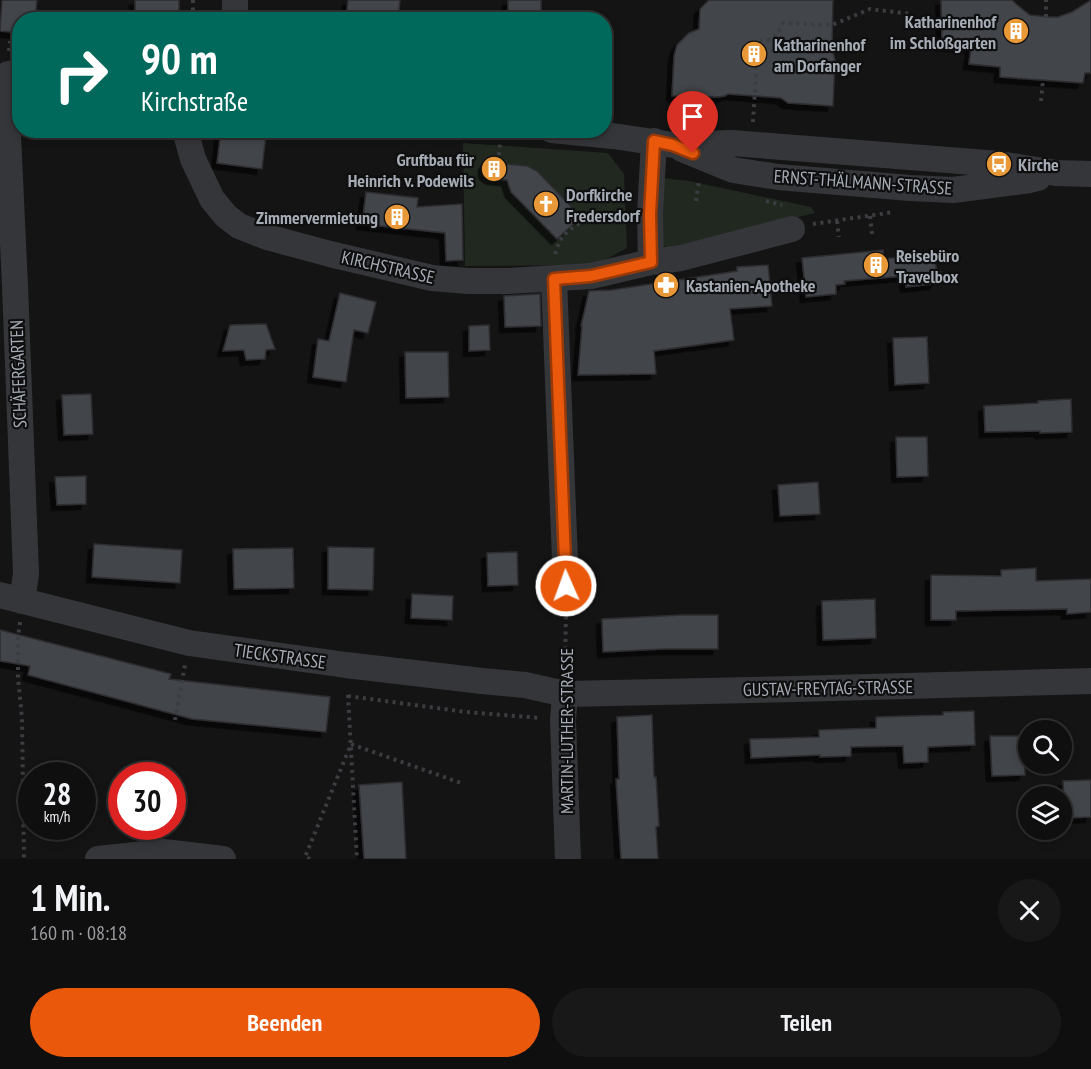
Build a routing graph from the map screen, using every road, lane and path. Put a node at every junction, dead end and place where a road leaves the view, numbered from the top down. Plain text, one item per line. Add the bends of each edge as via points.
1 (1046, 0) edge
2 (910, 14) dead end
3 (1046, 17) dead end
4 (9, 74) edge
5 (1042, 80) dead end
6 (1041, 101) dead end
7 (753, 128) dead end
8 (612, 137) edge
9 (187, 138) edge
10 (500, 142) dead end
11 (663, 143) junction
12 (499, 154) dead end
13 (955, 161) junction
14 (701, 173) dead end
15 (1056, 173) junction
16 (1091, 174) edge
17 (953, 190) junction
18 (760, 199) dead end
19 (696, 201) dead end
20 (899, 210) dead end
21 (650, 214) junction
22 (870, 216) junction
23 (791, 218) junction
24 (837, 221) junction
25 (872, 234) dead end
26 (839, 237) dead end
27 (651, 262) junction
28 (554, 279) junction
29 (566, 586) joint
30 (11, 598) edge
31 (189, 644) junction
32 (346, 665) junction
33 (1091, 681) edge
34 (565, 694) junction
35 (348, 696) junction
36 (175, 720) dead end
37 (563, 720) junction
38 (351, 744) junction
39 (461, 783) dead end
40 (24, 859) edge
41 (98, 859) edge
42 (223, 859) edge
43 (310, 859) edge
44 (357, 859) edge
45 (568, 859) edge

1 - 3 path
2 - 7 path via 870,9 832,25 783,23 774,38 758,41
4 - 30 street, SCHÄFERGARTEN via 6,92 26,574
5 - 6 path
8 - 11 street, ERNST-THÄLMANN-STRASSE
9 - 28 street, KIRCHSTRASSE via 212,199 226,216 252,232 432,278
10 - 12 path
11 - 13 street, ERNST-THÄLMANN-STRASSE via 732,143
11 - 17 street, ERNST-THÄLMANN-STRASSE via 733,170
11 - 21 street
13 - 15 street, ERNST-THÄLMANN-STRASSE
13 - 17 street
14 - 19 path
15 - 16 street, ERNST-THÄLMANN-STRASSE
15 - 17 street, ERNST-THÄLMANN-STRASSE
18 - 23 path
20 - 22 path
21 - 27 street
21 - 28 path via 588,218 569,230 554,256
22 - 24 path
22 - 25 path
23 - 24 path
23 - 27 street, KIRCHSTRASSE via 681,258
24 - 26 path
27 - 28 street, KIRCHSTRASSE via 591,276
28 - 29 street
29 - 34 path, MARTIN-LUTHER-STRASSE
30 - 31 street, TIECKSTRASSE
30 - 40 path via 18,638
31 - 32 street, TIECKSTRASSE
31 - 36 path
32 - 34 street, TIECKSTRASSE via 525,685
32 - 35 path
33 - 34 street, GUSTAV-FREYTAG-STRASSE
34 - 37 street, MARTIN-LUTHER-STRASSE
35 - 37 path
35 - 38 path
37 - 45 street, MARTIN-LUTHER-STRASSE
38 - 39 path
38 - 43 path via 305,857
38 - 44 path
41 - 42 street via 164,852

